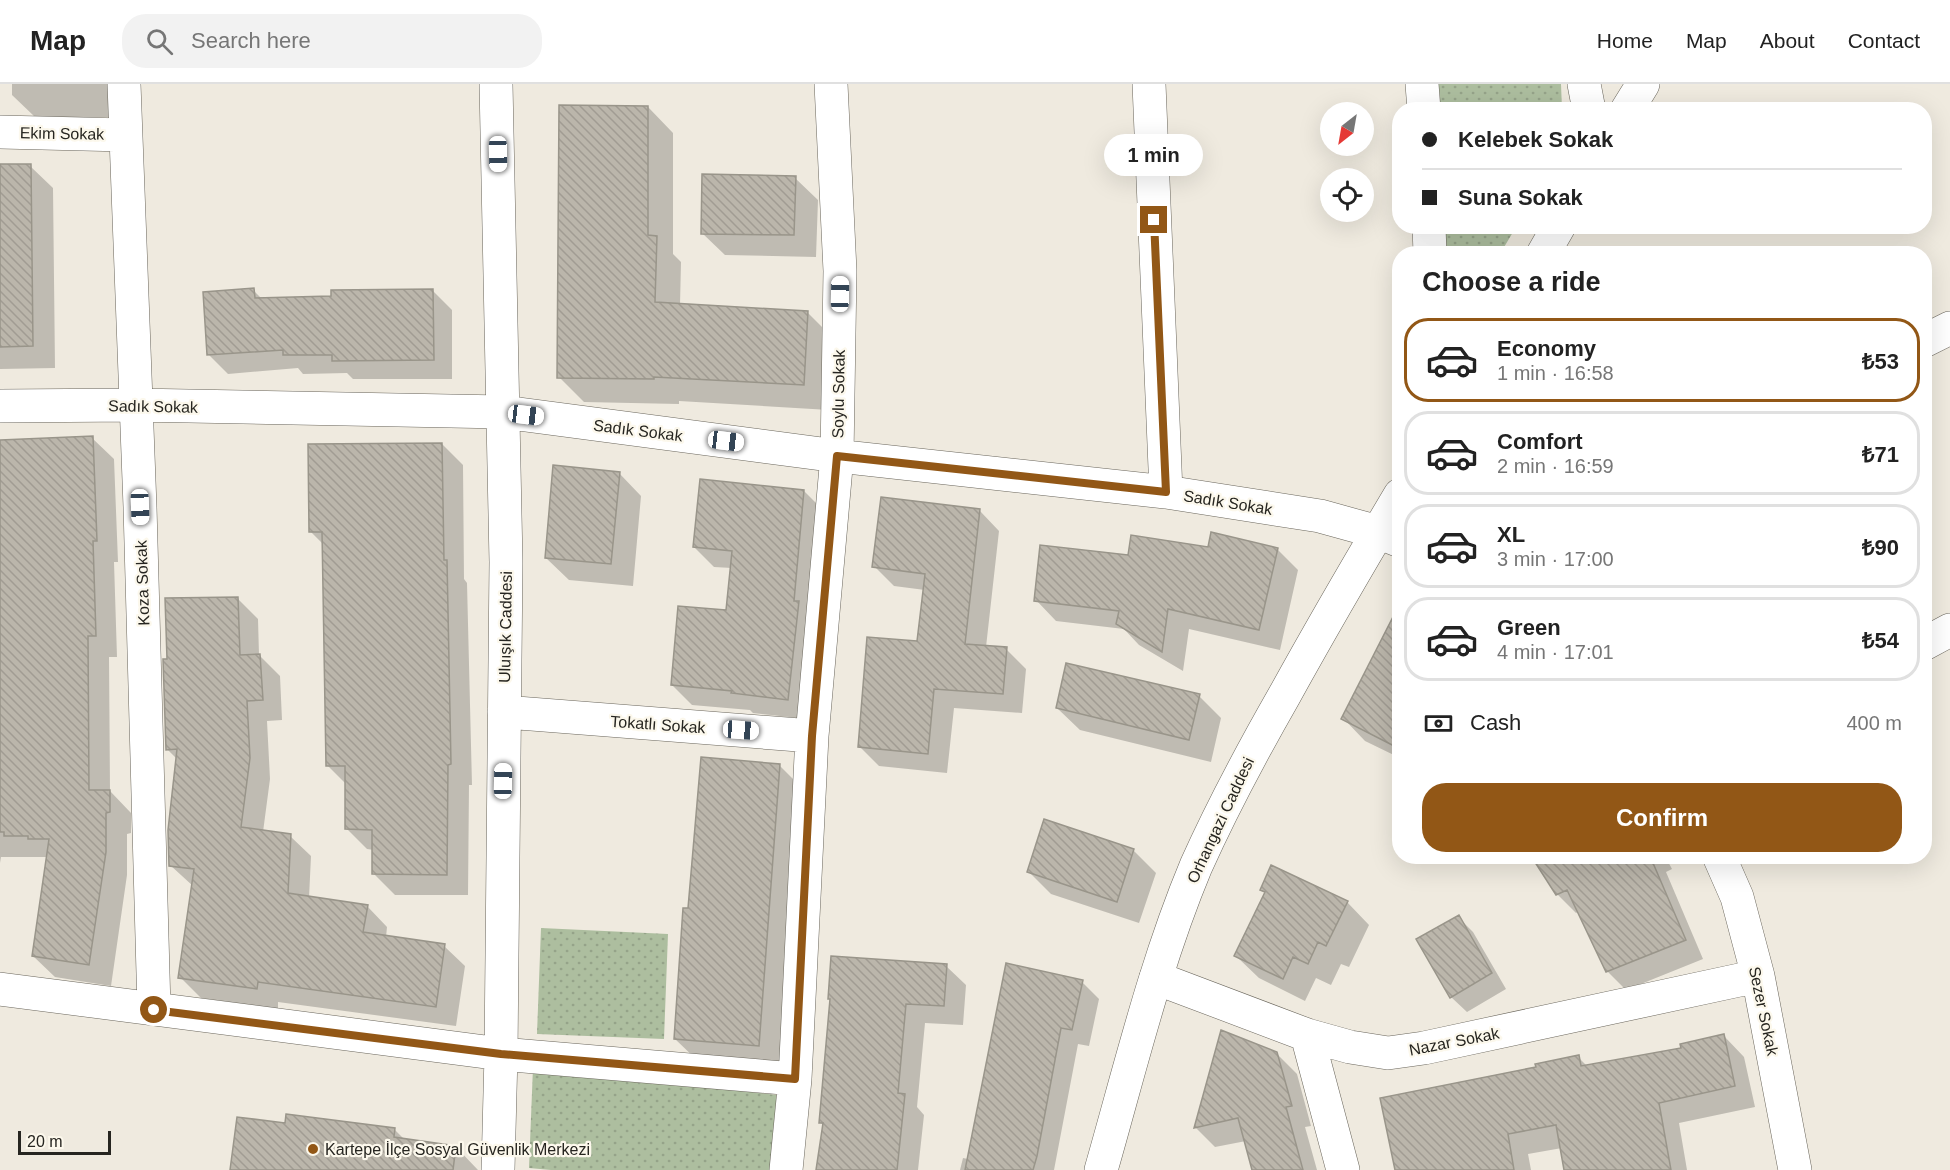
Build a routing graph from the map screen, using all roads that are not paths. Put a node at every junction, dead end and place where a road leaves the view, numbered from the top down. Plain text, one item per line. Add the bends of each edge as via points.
1 (124, 84) edge
2 (496, 84) edge
3 (831, 84) edge
4 (1149, 84) edge
5 (1422, 84) edge
6 (1584, 84) edge
7 (1643, 84) edge
8 (1423, 102) edge
9 (1587, 102) edge
10 (1632, 102) edge
11 (0, 132) edge
12 (125, 135) junction
13 (1950, 328) edge
14 (1932, 337) edge
15 (135, 405) junction
16 (0, 406) edge
17 (503, 412) junction
18 (837, 456) junction
19 (1166, 492) junction
20 (1389, 536) edge
21 (1950, 630) edge
22 (1932, 640) edge
23 (504, 712) junction
24 (812, 736) junction
25 (1723, 864) edge
26 (1758, 976) junction
27 (1156, 978) junction
28 (0, 989) edge
29 (154, 1010) junction
30 (1307, 1035) junction
31 (501, 1054) junction
32 (795, 1079) junction
33 (498, 1170) edge
34 (786, 1170) edge
35 (1101, 1170) edge
36 (1343, 1170) edge
37 (1795, 1170) edge

1 - 12 street, Koza Sokak
2 - 17 street, Uluışık Caddesi
3 - 18 street, Soylu Sokak via 840,271
4 - 19 street
5 - 8 street
6 - 9 street
7 - 10 street
11 - 12 street, Ekim Sokak
12 - 15 street, Koza Sokak
13 - 14 street
15 - 16 street, Sadık Sokak
15 - 17 street, Sadık Sokak
15 - 29 street, Koza Sokak
17 - 18 street, Sadık Sokak
17 - 23 street, Uluışık Caddesi
18 - 19 street, Sadık Sokak
18 - 24 street, Soylu Sokak
19 - 20 street, Sadık Sokak via 1320,516
20 - 27 street, Orhangazi Caddesi via 1252,753 1218,819
21 - 22 street
23 - 24 street, Tokatlı Sokak
23 - 31 street, Uluışık Caddesi
24 - 32 street, Soylu Sokak
25 - 26 street, Sezer Sokak via 1737,897
26 - 30 street, Nazar Sokak via 1388,1053
26 - 37 street, Sezer Sokak
27 - 30 street, Nazar Sokak
27 - 35 street, Orhangazi Caddesi
28 - 29 street
29 - 31 street
30 - 36 street
31 - 32 street
31 - 33 street, Uluışık Caddesi
32 - 34 street, Soylu Sokak

